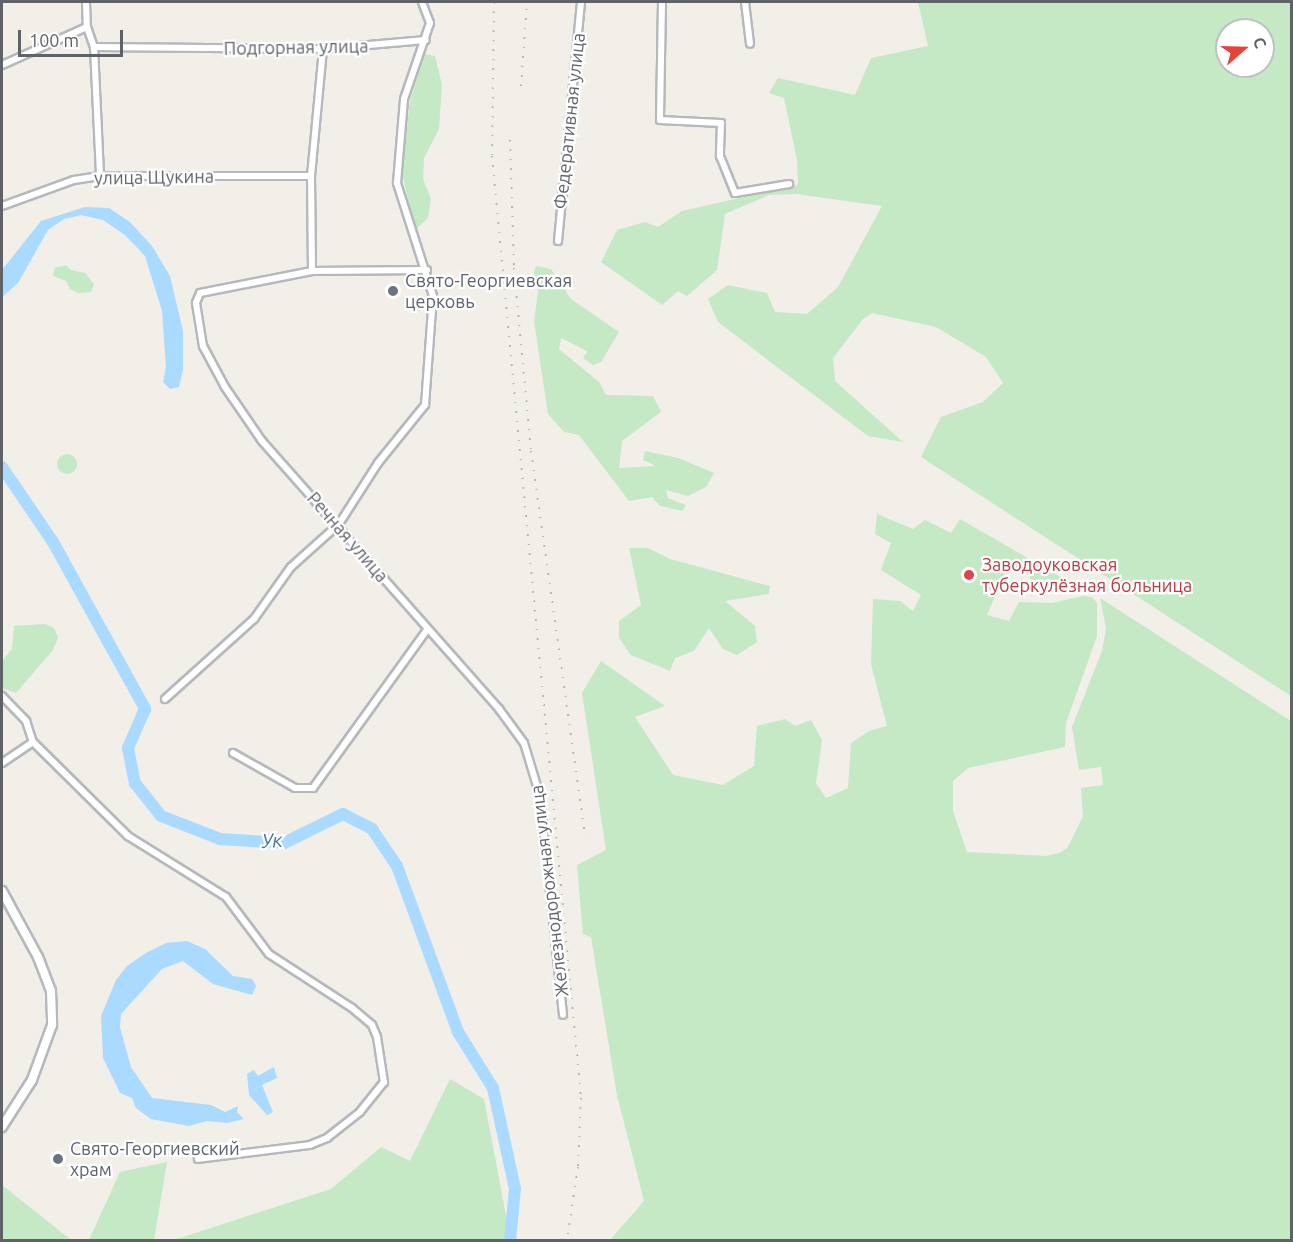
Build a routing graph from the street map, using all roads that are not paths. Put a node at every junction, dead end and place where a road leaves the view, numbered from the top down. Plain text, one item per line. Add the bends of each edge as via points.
1 (86, 2) edge
2 (422, 2) edge
3 (581, 2) edge
4 (662, 2) edge
5 (745, 2) edge
6 (87, 27) junction
7 (426, 40) junction
8 (750, 44) dead end
9 (94, 47) junction
10 (323, 49) junction
11 (2, 65) edge
12 (100, 176) junction
13 (311, 176) junction
14 (789, 184) dead end
15 (3, 207) edge
16 (558, 241) dead end
17 (427, 270) junction
18 (312, 272) junction
19 (339, 524) junction
20 (428, 630) junction
21 (2, 696) edge
22 (165, 699) dead end
23 (33, 742) junction
24 (233, 753) dead end
25 (2, 763) edge
26 (533, 767) joint
27 (2, 891) edge
28 (563, 1015) dead end
29 (2, 1127) edge
30 (198, 1159) dead end

1 - 6 street
2 - 7 street via 430,23
3 - 16 street, Федеративная улица
4 - 14 street via 660,120 721,123 720,156 735,193
5 - 8 street
6 - 9 street
6 - 11 street
7 - 10 street, Подгорная улица
7 - 17 street via 404,99 397,183
9 - 10 street, Подгорная улица
9 - 12 street
10 - 13 street
12 - 13 street, улица Щукина
12 - 15 street, улица Щукина via 46,189
13 - 18 street
17 - 18 street
17 - 19 street via 433,296 425,405 378,463
18 - 19 street, Речная улица via 200,293 196,303 203,346 225,387 262,441
19 - 20 street, Речная улица
19 - 22 street via 291,567 254,619
20 - 24 street via 313,788 295,788
20 - 26 street, Речная улица via 499,709 524,743
21 - 23 street via 26,721
23 - 25 street
23 - 30 street via 128,836 226,897 269,954 352,1008 372,1025 377,1037 384,1082 360,1112 327,1138 310,1145
26 - 28 street, Железнодорожная улица via 540,796
27 - 29 street via 38,957 51,991 52,1025 43,1056 20,1104

